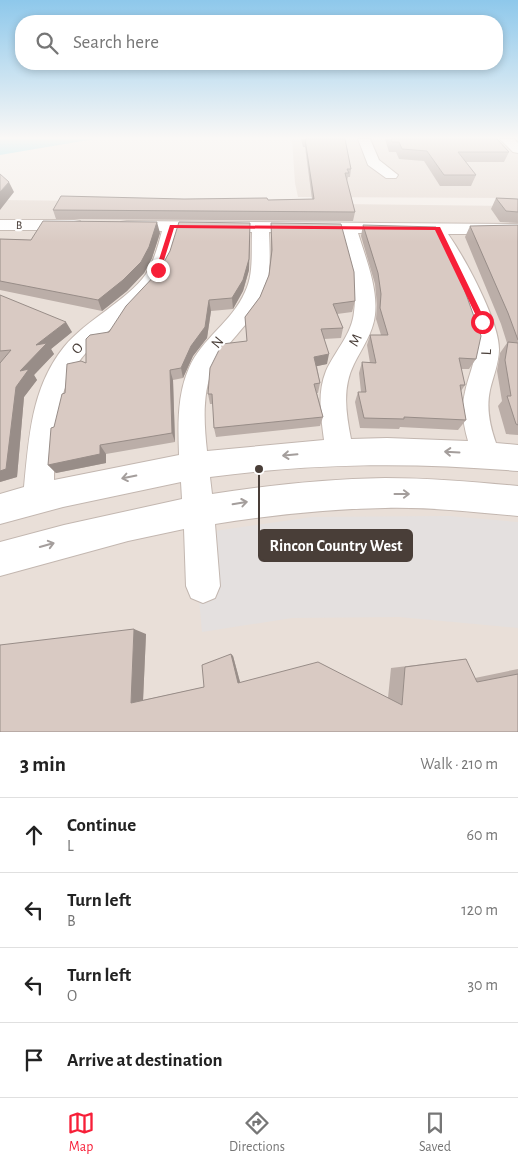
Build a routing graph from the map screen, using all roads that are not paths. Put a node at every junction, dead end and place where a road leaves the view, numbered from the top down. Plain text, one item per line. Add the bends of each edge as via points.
1 (388, 173) edge
2 (391, 175) dead end
3 (0, 225) edge
4 (95, 226) edge
5 (114, 226) edge
6 (172, 226) junction
7 (260, 227) junction
8 (348, 228) junction
9 (438, 228) junction
10 (518, 229) edge
11 (339, 451) junction
12 (486, 454) junction
13 (518, 458) edge
14 (194, 466) junction
15 (38, 498) junction
16 (518, 501) edge
17 (0, 509) edge
18 (198, 510) junction
19 (0, 559) edge
20 (204, 586) dead end

1 - 2 street
3 - 4 street, B
5 - 6 street
6 - 7 street
6 - 15 street, O via 162,260 151,281 84,340 58,375 45,420
7 - 8 street
7 - 14 street, N via 256,290 245,310 208,352 196,380 192,417
8 - 9 street
8 - 11 street, M via 366,314 334,385
9 - 10 street
9 - 12 street, L via 485,331 486,361 475,408
12 -> 11 street
11 -> 14 street
12 - 13 street
14 -> 15 street via 110,480
14 - 18 street, N
15 - 17 street
18 -> 16 street via 269,500 356,494
19 -> 18 street via 112,528
18 - 20 street, N

